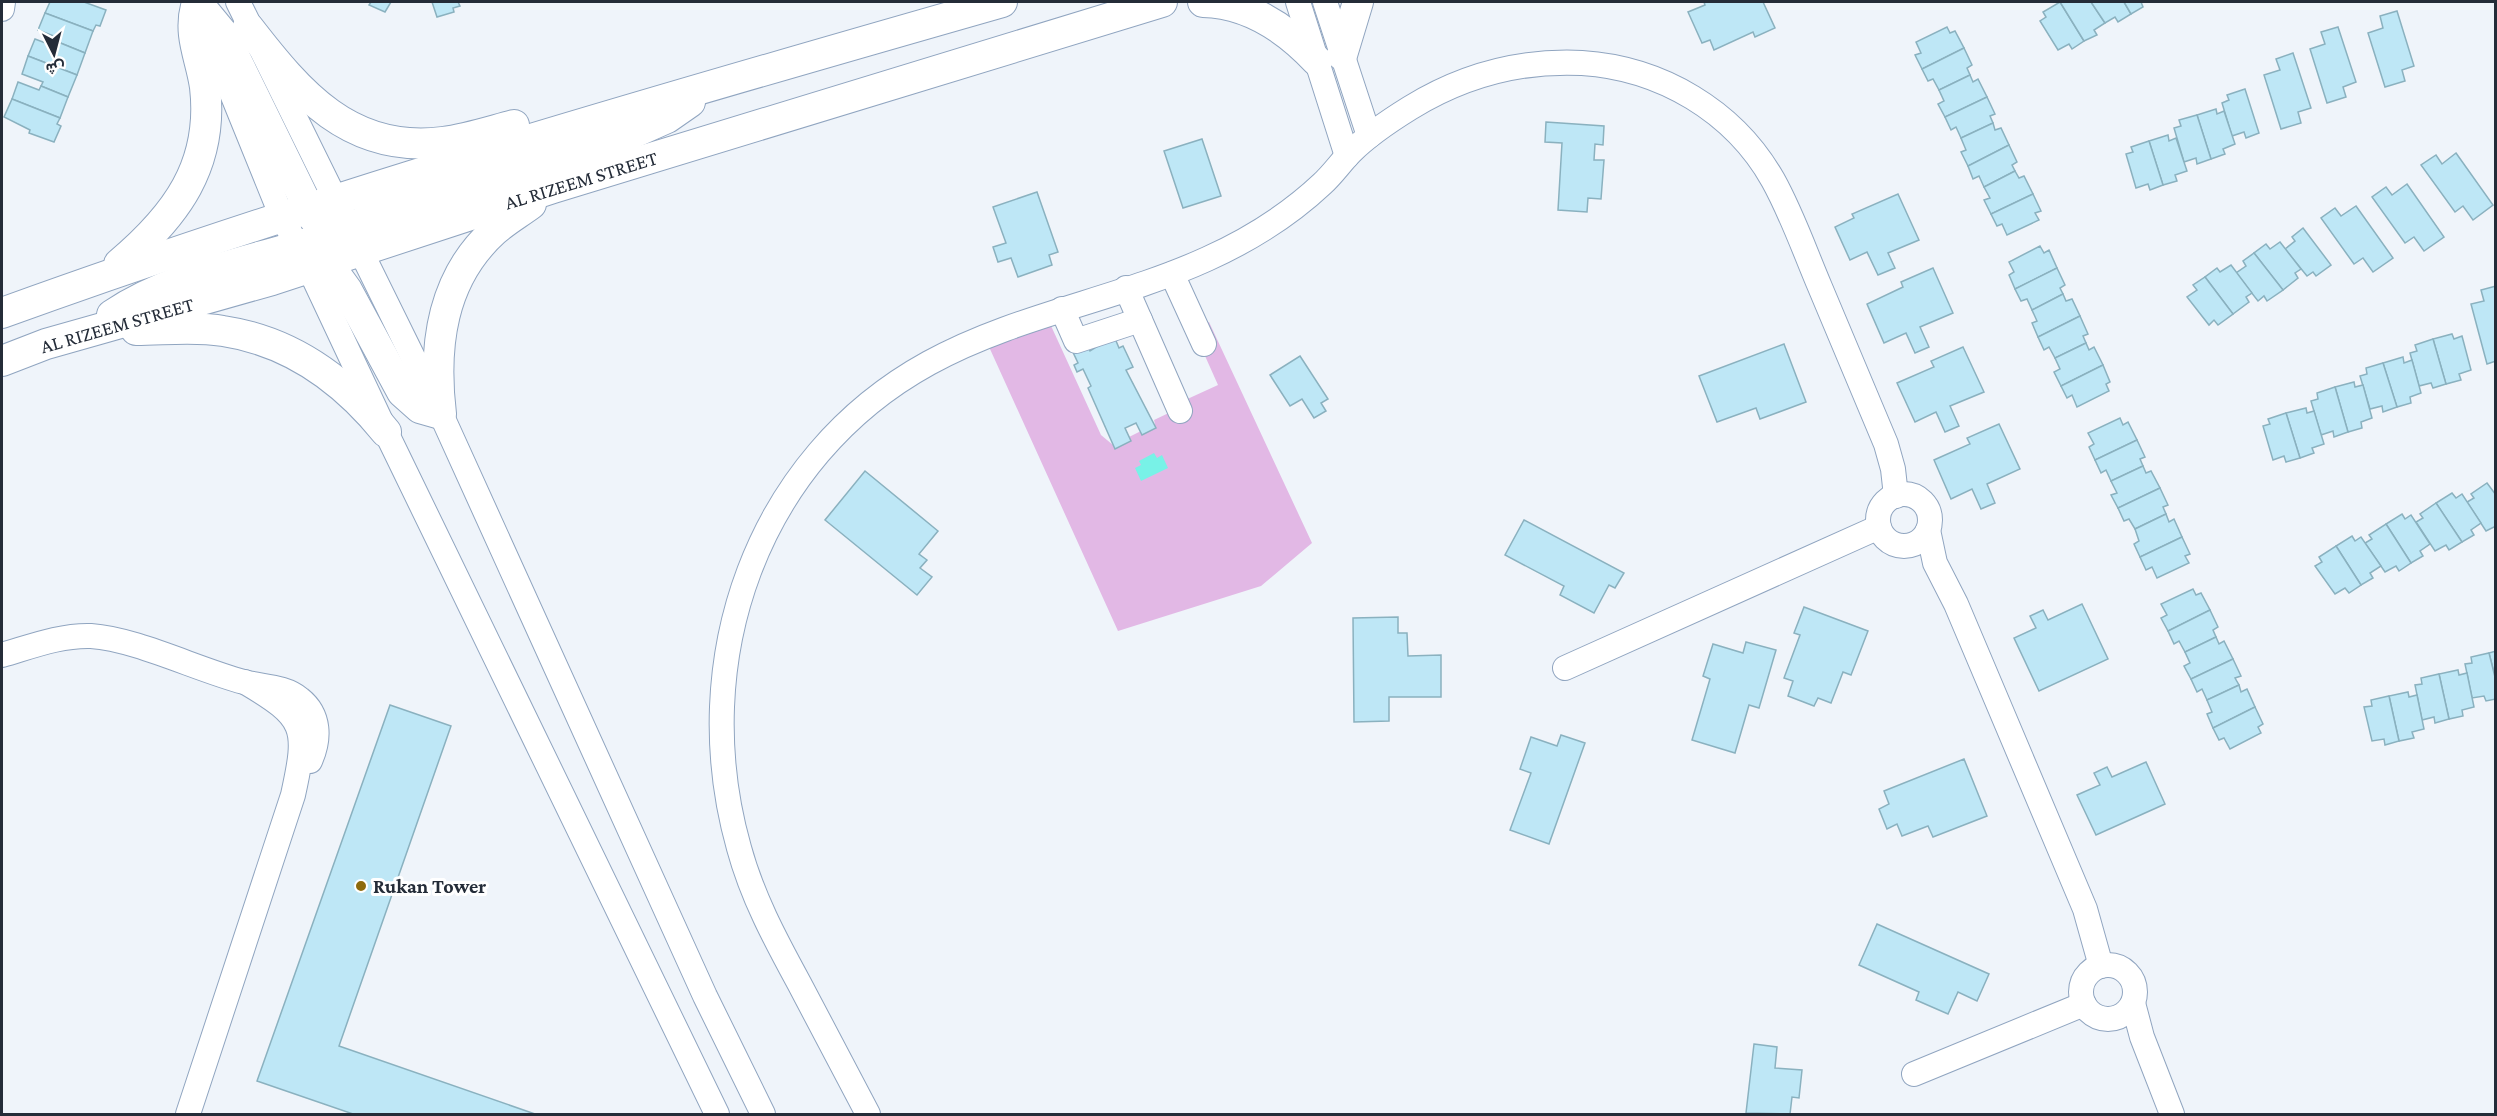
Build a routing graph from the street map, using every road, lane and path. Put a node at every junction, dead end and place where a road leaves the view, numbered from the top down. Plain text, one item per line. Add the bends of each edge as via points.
1 (3, 2) edge
2 (1002, 2) edge
3 (1162, 2) edge
4 (1203, 2) edge
5 (1298, 2) edge
6 (1325, 2) edge
7 (1358, 2) edge
8 (195, 4) edge
9 (2, 9) edge
10 (243, 14) edge
11 (1329, 58) junction
12 (711, 85) junction
13 (569, 128) junction
14 (1369, 136) junction
15 (1347, 156) junction
16 (553, 188) junction
17 (309, 209) junction
18 (326, 246) junction
19 (1172, 274) junction
20 (106, 275) junction
21 (1126, 288) junction
22 (1062, 309) junction
23 (2, 313) edge
24 (1140, 320) junction
25 (91, 332) junction
26 (1204, 344) dead end
27 (2, 361) edge
28 (1180, 411) dead end
29 (441, 414) junction
30 (386, 432) junction
31 (1896, 496) junction
32 (1880, 527) junction
33 (1928, 530) junction
34 (1906, 546) junction
35 (1940, 574) junction
36 (2, 655) edge
37 (1565, 668) dead end
38 (2101, 966) junction
39 (2133, 1003) junction
40 (2084, 1004) junction
41 (2112, 1019) junction
42 (2146, 1048) junction
43 (1914, 1074) dead end
44 (192, 1114) edge
45 (717, 1114) edge
46 (763, 1114) edge
47 (868, 1114) edge
48 (2172, 1114) edge

1 - 9 street
2 - 12 street
3 - 16 street, AL RIZEEM STREET
4 - 11 street via 1257,14
5 - 11 street
6 - 11 street
7 - 11 street
8 - 17 street via 224,35
8 - 20 street via 192,23 206,108 195,170 163,224
10 - 13 street via 284,73 312,102 366,134 419,143 443,142 543,120
10 - 17 street
11 - 14 street
11 - 15 street
12 - 13 street
12 - 18 street via 667,118 631,135 380,214
13 - 17 street
14 - 15 street
14 - 31 street via 1422,101 1467,80 1540,64 1589,64 1630,71 1663,81 1707,107 1761,160 1785,205 1886,444
15 - 19 street via 1326,181 1275,222
16 - 18 street, AL RIZEEM STREET
16 - 29 street via 495,230 462,274 439,338 436,377
17 - 18 street
17 - 18 street via 333,219
17 - 20 street
18 - 25 street via 147,294
18 - 29 street via 402,392 420,408
18 - 30 street
19 - 21 street
19 - 26 street
20 - 23 street
21 - 22 street
21 - 24 street
22 - 24 street via 1076,341
22 - 47 street via 931,362 854,416 812,461 777,511 751,562 735,613 725,674 722,744 730,814 739,848 763,914
24 - 28 street
25 - 27 street, AL RIZEEM STREET
25 - 30 street via 221,330 272,343 333,378
29 - 46 street via 705,996
30 - 45 street
31 - 32 street via 1880,512
31 - 33 street via 1911,495 1923,502 1929,516
32 - 34 street via 1886,539
32 - 37 street
33 - 34 street via 1919,541
33 - 35 street
34 - 35 street
35 - 38 street via 2085,909
36 - 44 street via 68,637 93,636 288,692 299,697 313,716 317,727 315,750 293,795
38 - 39 street via 2116,966 2128,975 2135,988
38 - 40 street via 2083,981
39 - 41 street
39 - 42 street
40 - 41 street via 2098,1017
40 - 43 street
41 - 42 street
42 - 48 street

